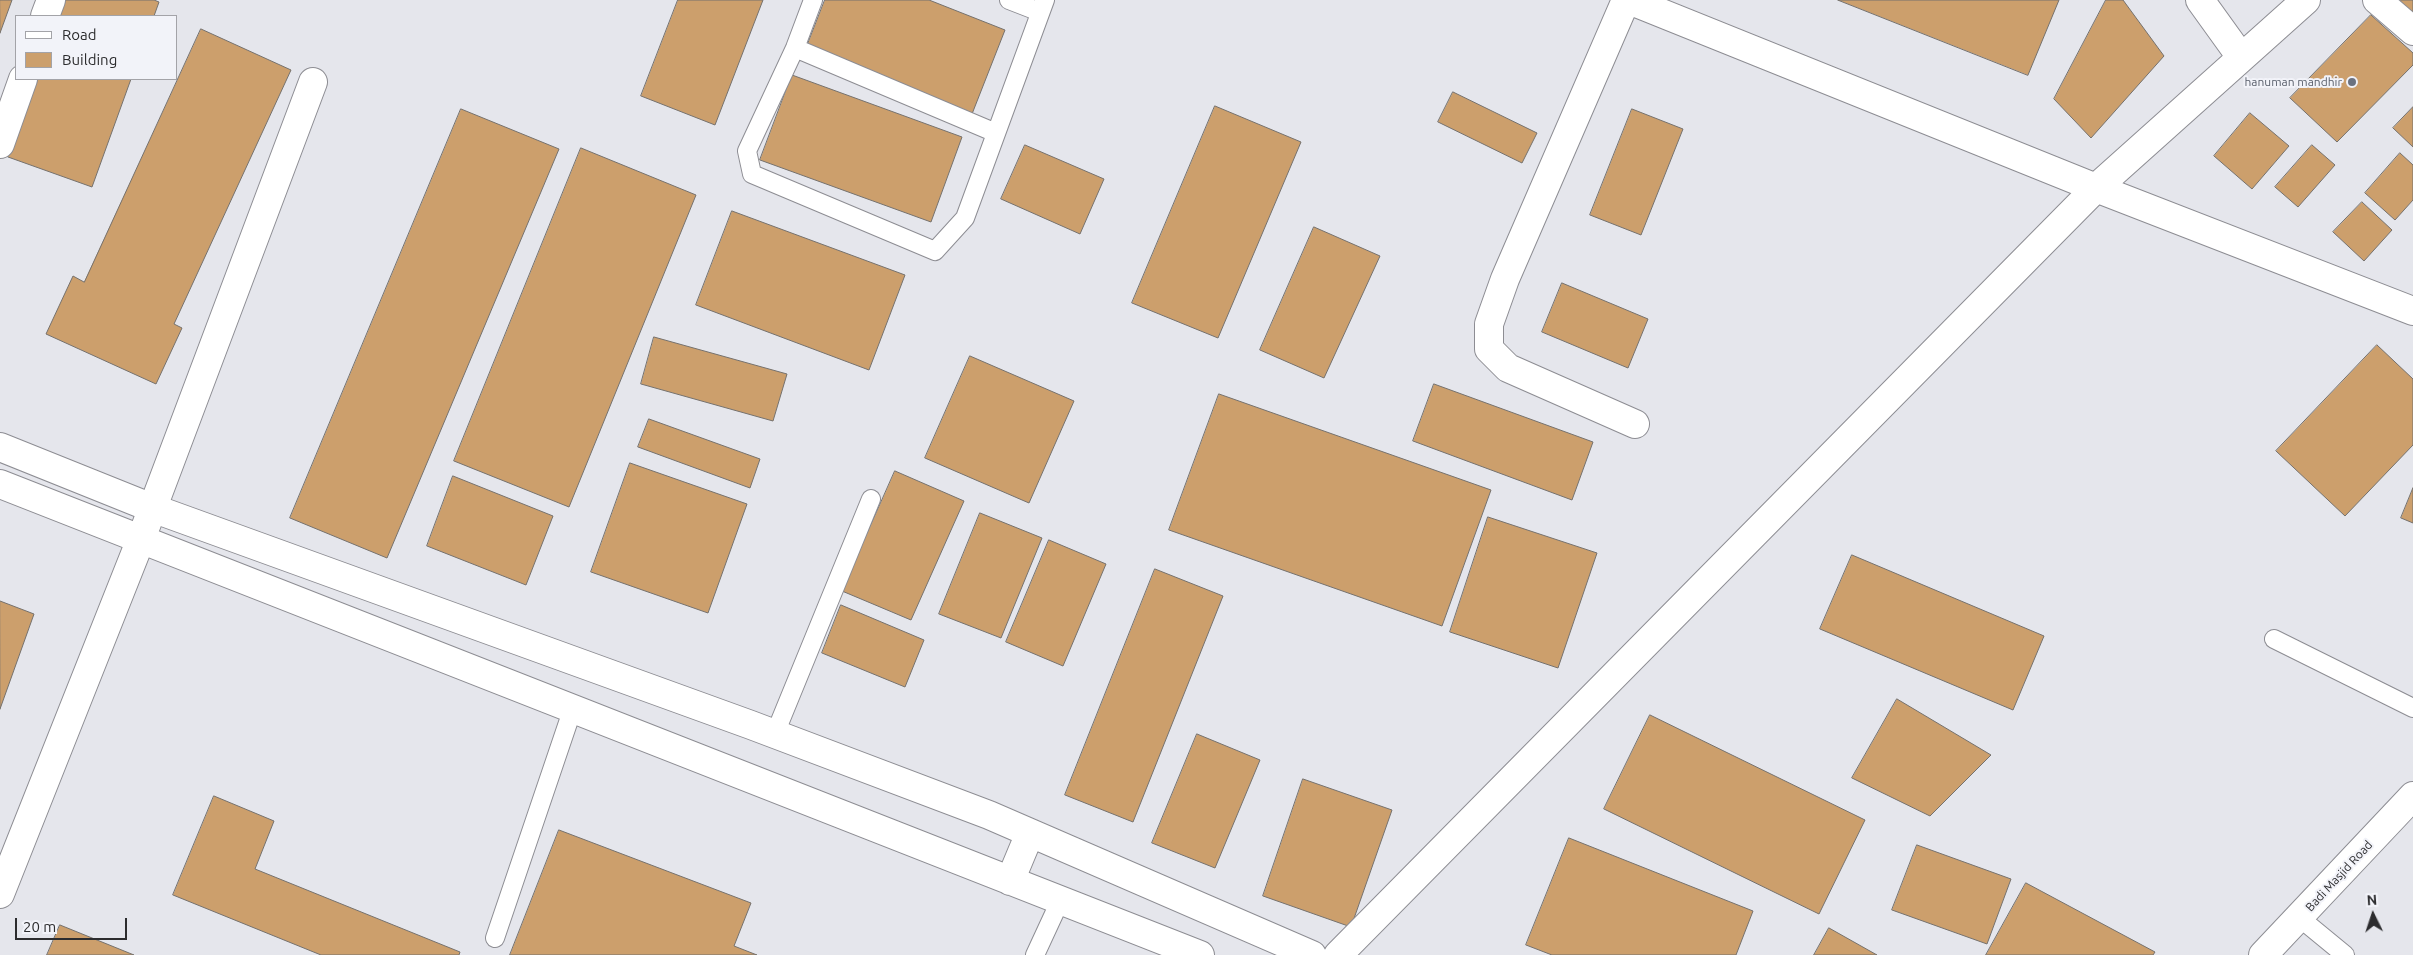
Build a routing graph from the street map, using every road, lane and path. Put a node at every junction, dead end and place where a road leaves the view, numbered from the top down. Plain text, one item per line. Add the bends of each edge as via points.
1 (51, 0) edge
2 (813, 0) edge
3 (1008, 0) edge
4 (1628, 0) edge
5 (2200, 0) edge
6 (2306, 0) edge
7 (2377, 0) edge
8 (1043, 6) edge
9 (45, 15) edge
10 (2413, 31) edge
11 (795, 48) junction
12 (2241, 57) junction
13 (23, 80) edge
14 (314, 82) dead end
15 (996, 133) junction
16 (0, 144) edge
17 (2096, 188) junction
18 (2413, 311) edge
19 (1635, 424) dead end
20 (0, 448) edge
21 (0, 484) edge
22 (871, 499) dead end
23 (152, 508) junction
24 (141, 540) junction
25 (386, 592) junction
26 (370, 629) junction
27 (2274, 639) dead end
28 (572, 708) junction
29 (2413, 708) edge
30 (774, 736) junction
31 (2413, 796) edge
32 (1030, 833) junction
33 (1010, 881) junction
34 (0, 894) edge
35 (1060, 901) junction
36 (2300, 918) junction
37 (495, 938) dead end
38 (1035, 955) edge
39 (1200, 955) edge
40 (1312, 955) edge
41 (1338, 955) edge
42 (2263, 955) edge
43 (2345, 955) edge

1 - 9 street
2 - 11 lane
3 - 8 lane
4 - 17 street
4 - 19 street via 1505,279 1489,324 1489,349 1508,368
5 - 12 street
6 - 12 street
7 - 10 street
8 - 15 lane
11 - 15 lane
11 - 15 lane via 747,151 752,174 935,251 965,218
12 - 17 street
13 - 16 street
14 - 23 street
17 - 18 street
17 - 41 street
20 - 23 street
21 - 24 street
22 - 30 lane
23 - 24 street
23 - 25 street
24 - 26 street
24 - 34 street
25 - 26 street
25 - 30 street
26 - 28 street
27 - 29 lane
28 - 33 street
28 - 37 lane
30 - 32 street
31 - 36 street, Badi Masjid Road
32 - 33 street
32 - 40 street
33 - 35 street
35 - 38 lane
35 - 39 street
36 - 42 street, Badi Masjid Road
36 - 43 lane

